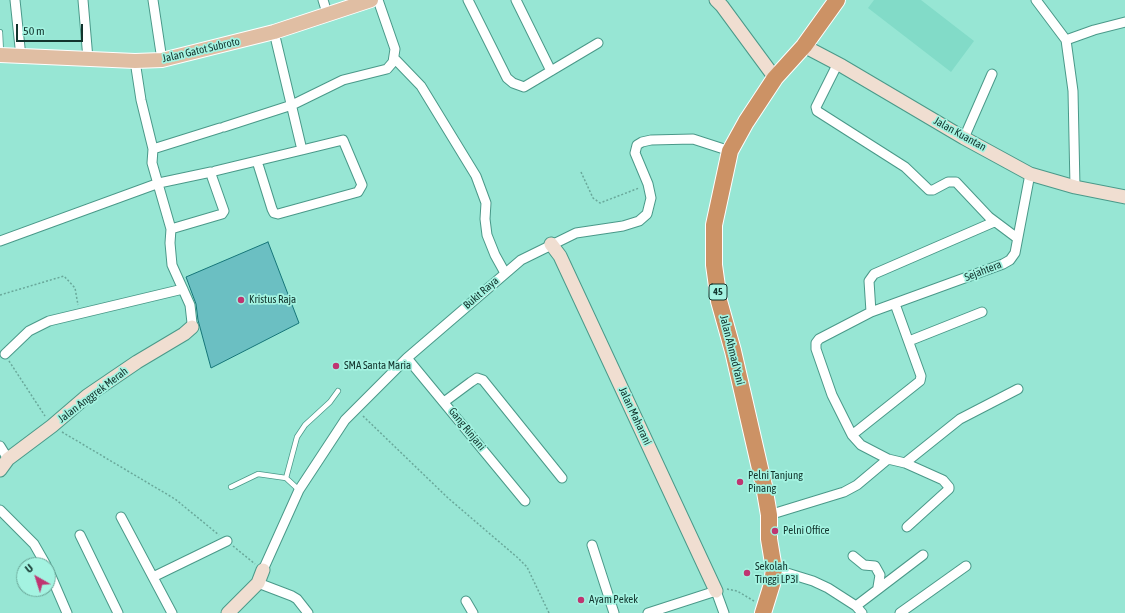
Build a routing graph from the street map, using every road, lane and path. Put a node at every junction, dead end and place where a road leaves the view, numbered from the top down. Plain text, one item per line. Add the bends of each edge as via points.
1 (15, 0) edge
2 (83, 0) edge
3 (153, 0) edge
4 (371, 0) edge
5 (378, 0) edge
6 (468, 0) edge
7 (516, 0) edge
8 (716, 0) edge
9 (837, 0) edge
10 (1036, 0) edge
11 (325, 7) edge
12 (1125, 22) edge
13 (0, 32) edge
14 (274, 32) junction
15 (1066, 40) junction
16 (598, 43) dead end
17 (804, 46) junction
18 (1, 55) edge
19 (21, 57) junction
20 (394, 58) junction
21 (88, 59) junction
22 (162, 60) junction
23 (135, 61) junction
24 (838, 63) junction
25 (551, 71) junction
26 (992, 74) dead end
27 (775, 78) junction
28 (292, 105) junction
29 (964, 138) junction
30 (153, 149) junction
31 (302, 150) junction
32 (730, 151) junction
33 (256, 161) junction
34 (582, 172) dead end
35 (213, 173) junction
36 (1030, 174) junction
37 (159, 183) junction
38 (648, 184) junction
39 (1075, 187) junction
40 (1125, 198) edge
41 (994, 222) junction
42 (171, 229) junction
43 (1017, 238) junction
44 (0, 240) edge
45 (550, 244) junction
46 (505, 273) junction
47 (183, 289) junction
48 (0, 295) edge
49 (895, 304) junction
50 (871, 312) junction
51 (982, 312) dead end
52 (80, 314) junction
53 (192, 325) joint
54 (909, 341) junction
55 (5, 354) joint
56 (407, 358) junction
57 (1018, 388) dead end
58 (338, 391) dead end
59 (444, 402) junction
60 (356, 409) junction
61 (52, 426) junction
62 (852, 435) junction
63 (0, 446) edge
64 (8, 459) junction
65 (888, 459) junction
66 (904, 463) junction
67 (0, 470) edge
68 (286, 478) junction
69 (562, 478) dead end
70 (231, 487) dead end
71 (299, 490) junction
72 (525, 501) dead end
73 (0, 510) edge
74 (768, 515) junction
75 (121, 517) dead end
76 (907, 527) dead end
77 (80, 535) dead end
78 (227, 541) junction
79 (592, 546) dead end
80 (923, 555) dead end
81 (853, 556) dead end
82 (41, 557) edge
83 (966, 566) dead end
84 (774, 569) junction
85 (263, 570) junction
86 (153, 577) junction
87 (258, 583) junction
88 (878, 587) junction
89 (56, 588) edge
90 (716, 591) junction
91 (466, 601) dead end
92 (856, 606) junction
93 (764, 610) edge
94 (67, 613) edge
95 (118, 613) edge
96 (172, 613) edge
97 (228, 613) edge
98 (308, 613) edge
99 (473, 613) edge
100 (549, 613) edge
101 (614, 613) edge
102 (648, 613) edge
103 (724, 613) edge
104 (862, 613) edge
105 (900, 613) edge

1 - 19 street
2 - 21 street
3 - 22 street
4 - 11 main road, Jalan Gatot Subroto
5 - 20 street via 395,49
6 - 25 street via 507,78 524,87
7 - 25 street
8 - 27 street
9 - 17 highway, Jalan Ahmad Yani / 45
10 - 15 street
11 - 14 main road, Jalan Gatot Subroto
12 - 15 street
13 - 18 lane
14 - 22 main road, Jalan Gatot Subroto
14 - 28 street
15 - 39 street via 1073,91
16 - 25 street
17 - 24 street, Jalan Kuantan
17 - 27 highway, Jalan Ahmad Yani / 45
18 - 19 main road, Jalan Gatot Subroto
19 - 21 main road, Jalan Gatot Subroto
20 - 28 street via 386,69 343,80
20 - 46 street via 421,86 476,176 486,203 487,235
21 - 23 main road, Jalan Gatot Subroto
22 - 23 main road, Jalan Gatot Subroto
23 - 30 street
24 - 29 street, Jalan Kuantan
24 - 41 street via 816,107 817,111 905,167 929,190 948,182 956,182
26 - 29 street
27 - 32 highway, Jalan Ahmad Yani / 45
28 - 30 street
28 - 31 street
29 - 36 street, Jalan Kuantan
30 - 37 street via 152,163
31 - 33 street
31 - 33 street via 343,140 361,189 358,192 274,213
32 - 38 street, Bukit Raya via 693,139 642,142 637,145 635,153
32 - 74 highway, Jalan Ahmad Yani / 45 via 714,225 714,265 719,301 764,486
33 - 35 street
34 - 38 path via 593,198 600,202
35 - 37 street
35 - 42 street via 224,211 222,214
36 - 39 street, Jalan Kuantan
36 - 43 street, Sejahtera
37 - 42 street
37 - 44 street
38 - 45 street, Bukit Raya via 651,198 647,214 639,221 576,233
39 - 40 street, Jalan Kuantan
41 - 43 street
41 - 50 street via 874,274 869,281
42 - 47 street via 172,265
43 - 49 street, Sejahtera via 1015,253 1003,264
45 - 46 street, Bukit Raya
45 - 90 street, Jalan Maharani via 560,256
46 - 56 street, Bukit Raya
47 - 52 street
47 - 53 street via 190,305
48 - 52 path via 64,276 75,288
49 - 50 street, Sejahtera
49 - 54 street
50 - 62 street, Sejahtera via 819,339 816,343 832,395
51 - 54 street
52 - 55 street via 49,321 29,331
53 - 61 street, Jalan Anggrek Merah via 184,334 87,396
54 - 62 street via 921,376 920,381
55 - 61 path
56 - 59 street, Gang Rinjani
56 - 60 street, Bukit Raya
57 - 66 street via 960,419
58 - 68 lane via 305,425 297,437
59 - 69 street via 477,378 483,380
59 - 72 street, Gang Rinjani
60 - 71 street, Bukit Raya via 345,420
60 - 100 path via 448,498 527,567
61 - 64 street, Jalan Anggrek Merah
61 - 78 path via 175,499
62 - 65 street via 861,445
63 - 64 street
64 - 67 street, Jalan Anggrek Merah
65 - 66 street
65 - 74 street via 857,485 844,492
66 - 76 street via 943,480 949,487
68 - 70 lane via 258,474
68 - 71 lane
71 - 85 street, Bukit Raya
73 - 82 street via 34,544
74 - 84 highway, Jalan Ahmad Yani / 45
75 - 86 street
77 - 95 street
78 - 85 path
78 - 86 street
79 - 101 street
80 - 88 street
81 - 88 street via 864,564 875,566 880,575
83 - 105 street
84 - 92 street via 813,581
84 - 93 highway, Jalan Ahmad Yani / 45
85 - 87 street
86 - 96 street
87 - 97 street
87 - 98 street via 292,596
88 - 92 street
89 - 94 street
90 - 93 path via 737,591
90 - 102 street
90 - 103 street
91 - 99 street
92 - 104 street

